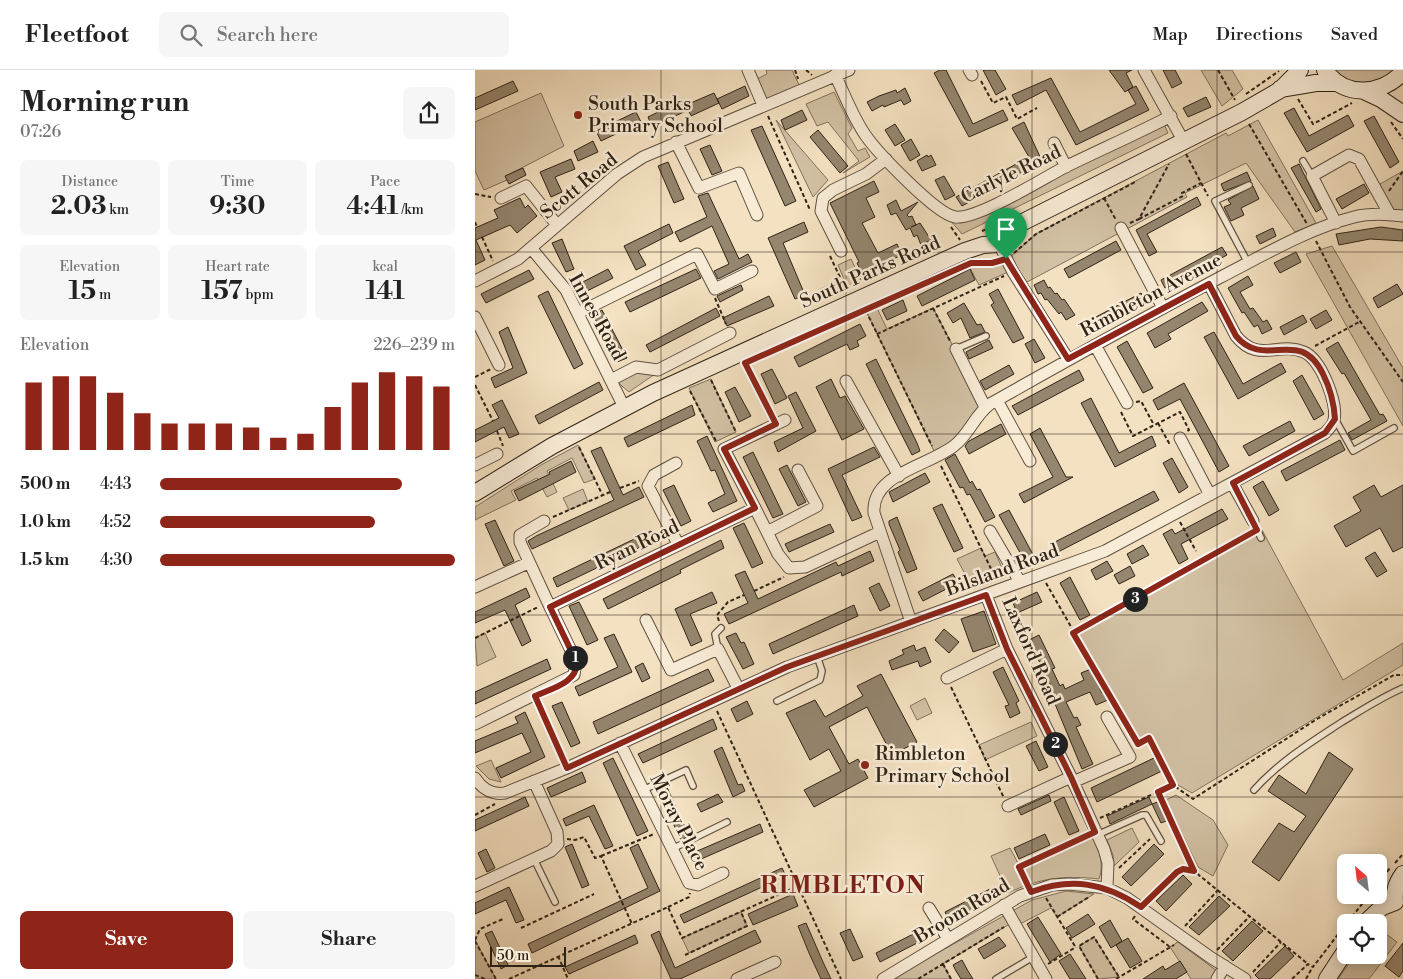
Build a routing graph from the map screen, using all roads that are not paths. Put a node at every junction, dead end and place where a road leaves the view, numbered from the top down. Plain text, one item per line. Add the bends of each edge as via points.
1 (748, 70) edge
2 (849, 70) edge
3 (1144, 70) edge
4 (1300, 70) edge
5 (1325, 70) edge
6 (1403, 72) edge
7 (835, 75) junction
8 (1337, 83) junction
9 (1279, 90) junction
10 (1359, 96) junction
11 (763, 105) junction
12 (1395, 115) edge
13 (1171, 116) junction
14 (676, 142) junction
15 (1054, 143) dead end
16 (1185, 148) junction
17 (886, 159) junction
18 (1303, 161) dead end
19 (1066, 167) junction
20 (1312, 176) junction
21 (1249, 184) dead end
22 (501, 198) road end
23 (1389, 214) junction
24 (757, 215) dead end
25 (1403, 216) edge
26 (1336, 222) junction
27 (557, 225) junction
28 (1121, 228) road end
29 (999, 244) junction
30 (531, 248) junction
31 (835, 253) road end
32 (1248, 263) junction
33 (752, 271) dead end
34 (475, 281) edge
35 (1209, 284) junction
36 (1163, 308) junction
37 (578, 313) junction
38 (475, 317) edge
39 (730, 333) road end
40 (986, 336) dead end
41 (1095, 345) junction
42 (956, 349) joint
43 (1068, 359) junction
44 (499, 365) road end
45 (611, 380) junction
46 (846, 382) dead end
47 (997, 400) junction
48 (1127, 403) road end
49 (624, 407) junction
50 (985, 407) junction
51 (1335, 419) junction
52 (780, 422) road end
53 (1394, 428) dead end
54 (1180, 438) road end
55 (497, 454) road end
56 (1030, 461) dead end
57 (676, 464) dead end
58 (475, 465) edge
59 (798, 470) dead end
60 (899, 476) junction
61 (1233, 483) junction
62 (475, 493) edge
63 (1210, 495) junction
64 (755, 508) junction
65 (544, 521) road end
66 (1255, 525) joint
67 (990, 531) dead end
68 (767, 532) junction
69 (880, 532) junction
70 (1261, 538) dead end
71 (678, 544) junction
72 (529, 563) junction
73 (1020, 582) junction
74 (475, 587) edge
75 (986, 595) junction
76 (549, 605) junction
77 (646, 620) dead end
78 (911, 622) junction
79 (721, 628) road end
80 (718, 649) junction
81 (1007, 649) junction
82 (817, 656) junction
83 (947, 678) road end
84 (738, 688) junction
85 (1403, 688) edge
86 (777, 701) dead end
87 (1107, 717) dead end
88 (475, 724) edge
89 (620, 743) junction
90 (475, 778) edge
91 (1072, 780) junction
92 (534, 781) junction
93 (693, 786) dead end
94 (643, 790) junction
95 (1253, 790) dead end
96 (1008, 806) road end
97 (727, 822) dead end
98 (1094, 830) junction
99 (1161, 841) dead end
100 (671, 849) junction
101 (534, 859) junction
102 (723, 873) dead end
103 (1403, 874) edge
104 (475, 886) edge
105 (1107, 888) junction
106 (555, 902) dead end
107 (1004, 905) junction
108 (1399, 906) edge
109 (929, 908) dead end
110 (1374, 914) edge
111 (949, 939) junction
112 (1033, 957) junction
113 (775, 962) dead end
114 (1337, 964) edge
115 (1225, 966) junction
116 (1044, 976) edge
117 (1249, 976) edge
118 (737, 979) edge
119 (883, 979) edge
120 (996, 979) edge
121 (1217, 979) edge
122 (1327, 979) edge

1 - 11 street
2 - 7 street, Scott Road
3 - 13 street
4 - 9 street
5 - 8 street
6 - 10 street via 1386,86
7 - 11 street, Scott Road
7 - 17 street, Carlyle Road via 865,136
8 - 9 street via 1316,83
8 - 10 street
9 - 16 street
10 - 12 street
11 - 14 street, Scott Road
13 - 16 street
13 - 19 street, Carlyle Road
14 - 24 street via 699,188 739,173
14 - 27 street, Scott Road via 643,157 617,174
15 - 19 street
16 - 29 street via 1019,224 1006,232
17 - 19 street, Carlyle Road via 937,209 956,217 971,216
17 - 31 street via 823,198 821,211
18 - 20 lane
20 - 23 street via 1353,154 1359,159
20 - 26 street
21 - 32 lane via 1215,201
22 - 27 street via 526,186
23 - 25 street, Rimbleton Avenue
23 - 26 street, Rimbleton Avenue via 1362,215
26 - 32 street, Rimbleton Avenue
27 - 30 street, Scott Road
28 - 36 street
29 - 43 street
29 - 49 street, South Parks Road via 983,245 970,256
30 - 34 street, Scott Road via 518,259
30 - 37 street, Innes Road via 566,290
32 - 35 street, Rimbleton Avenue
33 - 37 street via 715,289 697,254
35 - 36 street, Rimbleton Avenue
35 - 51 street via 1242,343 1258,351 1293,349 1313,357 1333,400
36 - 41 street, Rimbleton Avenue
37 - 45 street, Innes Road
38 - 44 street
39 - 45 street via 658,370 636,367
40 - 42 lane
41 - 43 street, Rimbleton Avenue
41 - 48 street
42 - 50 street
43 - 47 street, Rimbleton Avenue
45 - 49 street, Innes Road
46 - 60 street
47 - 50 street, Rimbleton Avenue
47 - 56 street
49 - 62 street, South Parks Road
50 - 60 street, Rimbleton Avenue via 957,444
51 - 53 lane via 1353,450
51 - 61 street, Bilsland Road via 1325,433
52 - 64 street via 724,449
54 - 63 street
55 - 58 street
57 - 71 street via 654,475 648,486
59 - 68 street via 817,506
60 - 69 street, Rimbleton Avenue via 881,488 875,497 874,513
61 - 63 street, Bilsland Road
61 - 66 street
63 - 73 street, Bilsland Road via 1105,551
64 - 68 street
64 - 71 street, Ryan Road
65 - 72 street via 520,535 519,542
66 - 70 lane
67 - 73 street
68 - 69 street via 789,568 805,567
69 - 78 street, Rimbleton Avenue
71 - 76 street, Ryan Road
72 - 74 street
72 - 76 street
73 - 75 street, Bilsland Road
75 - 78 street, Bilsland Road
75 - 81 street, Laxford Road
76 - 88 street via 576,661 577,668 571,678
77 - 80 street via 671,670
78 - 82 street, Bilsland Road
79 - 80 lane via 715,634
80 - 84 street
81 - 83 street
81 - 91 street, Laxford Road
82 - 84 street, Bilsland Road
82 - 86 lane via 822,671 820,680
84 - 89 street, Bilsland Road
85 - 95 lane via 1291,755
87 - 91 street via 1130,757
89 - 92 street, Bilsland Road
89 - 94 street, Moray Place
90 - 92 street, Bilsland Road via 487,790 498,794
91 - 96 street
91 - 98 street, Laxford Road
92 - 101 street via 559,838 554,848
93 - 94 lane via 685,770
94 - 100 street, Moray Place
97 - 100 lane
98 - 99 lane via 1142,815 1149,818
98 - 105 street, Laxford Road via 1108,863
100 - 102 street, Moray Place via 692,886
101 - 104 street
101 - 106 lane
103 - 108 street via 1394,892
105 - 107 street, Broom Road via 1069,884 1052,886
105 - 115 street, Broom Road
107 - 111 street, Broom Road
107 - 112 street
108 - 110 street via 1382,906
109 - 111 street
111 - 119 street, Broom Road
112 - 116 street
112 - 120 lane
113 - 118 street
114 - 122 street
115 - 117 street, Broom Road
115 - 121 street

